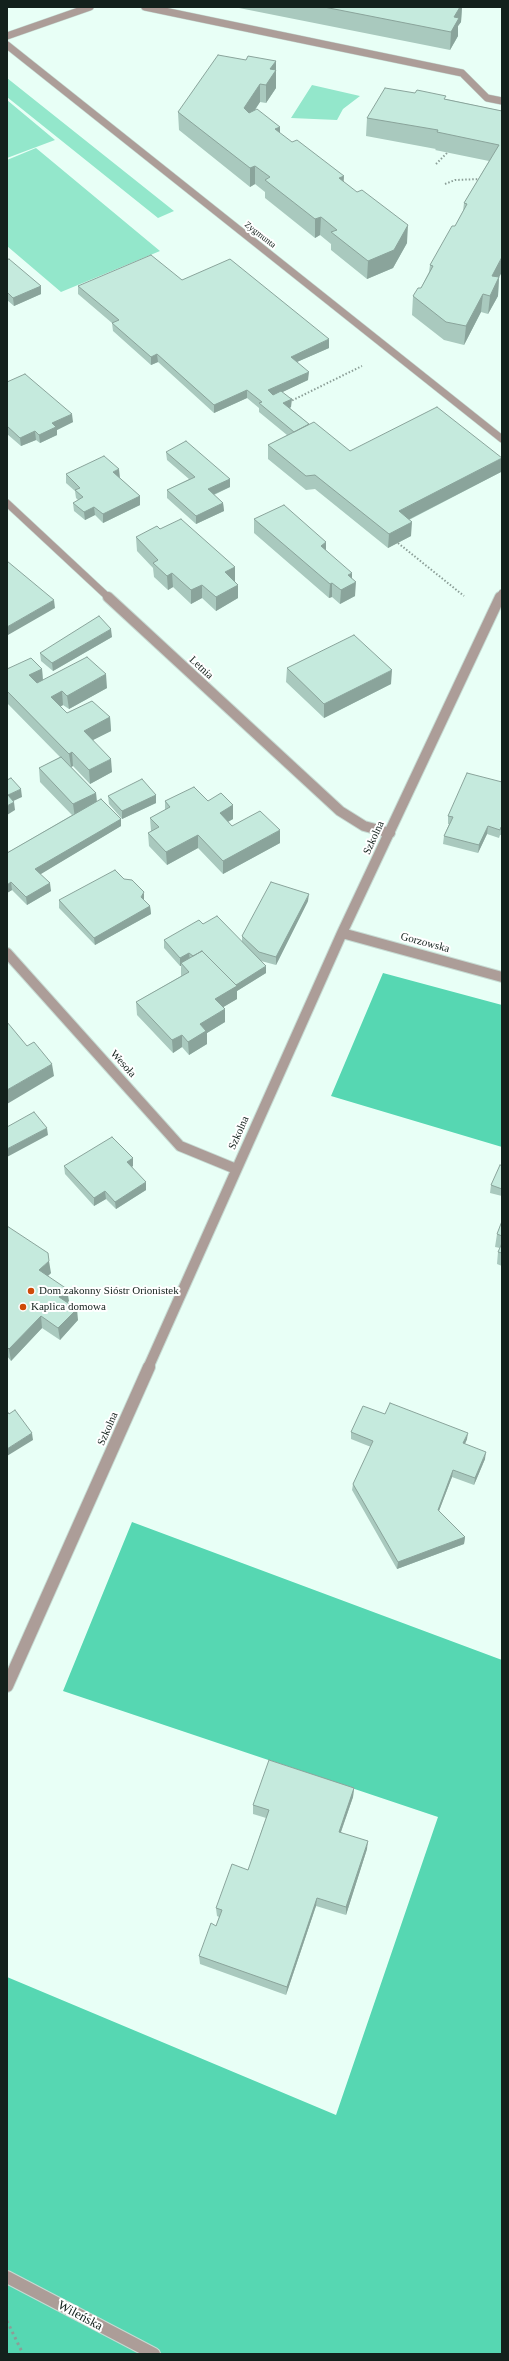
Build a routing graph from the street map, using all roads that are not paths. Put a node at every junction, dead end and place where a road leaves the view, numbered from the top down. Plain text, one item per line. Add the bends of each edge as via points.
1 (90, 7) edge
2 (145, 7) edge
3 (7, 36) edge
4 (7, 46) edge
5 (502, 102) edge
6 (502, 439) edge
7 (7, 503) edge
8 (502, 593) edge
9 (390, 832) junction
10 (342, 933) junction
11 (7, 953) edge
12 (502, 977) edge
13 (236, 1169) junction
14 (8, 1680) edge
15 (7, 2277) edge
16 (154, 2354) edge

1 - 3 street
2 - 5 street via 462,73 487,98
4 - 6 street, Zygmunta
7 - 9 street, Letnia via 340,811 364,826
8 - 9 street, Szkolna
9 - 10 street, Szkolna
10 - 12 street, Gorzowska
10 - 13 street, Szkolna
11 - 13 street, Wesoła via 180,1146
13 - 14 street, Szkolna
15 - 16 street, Wileńska

